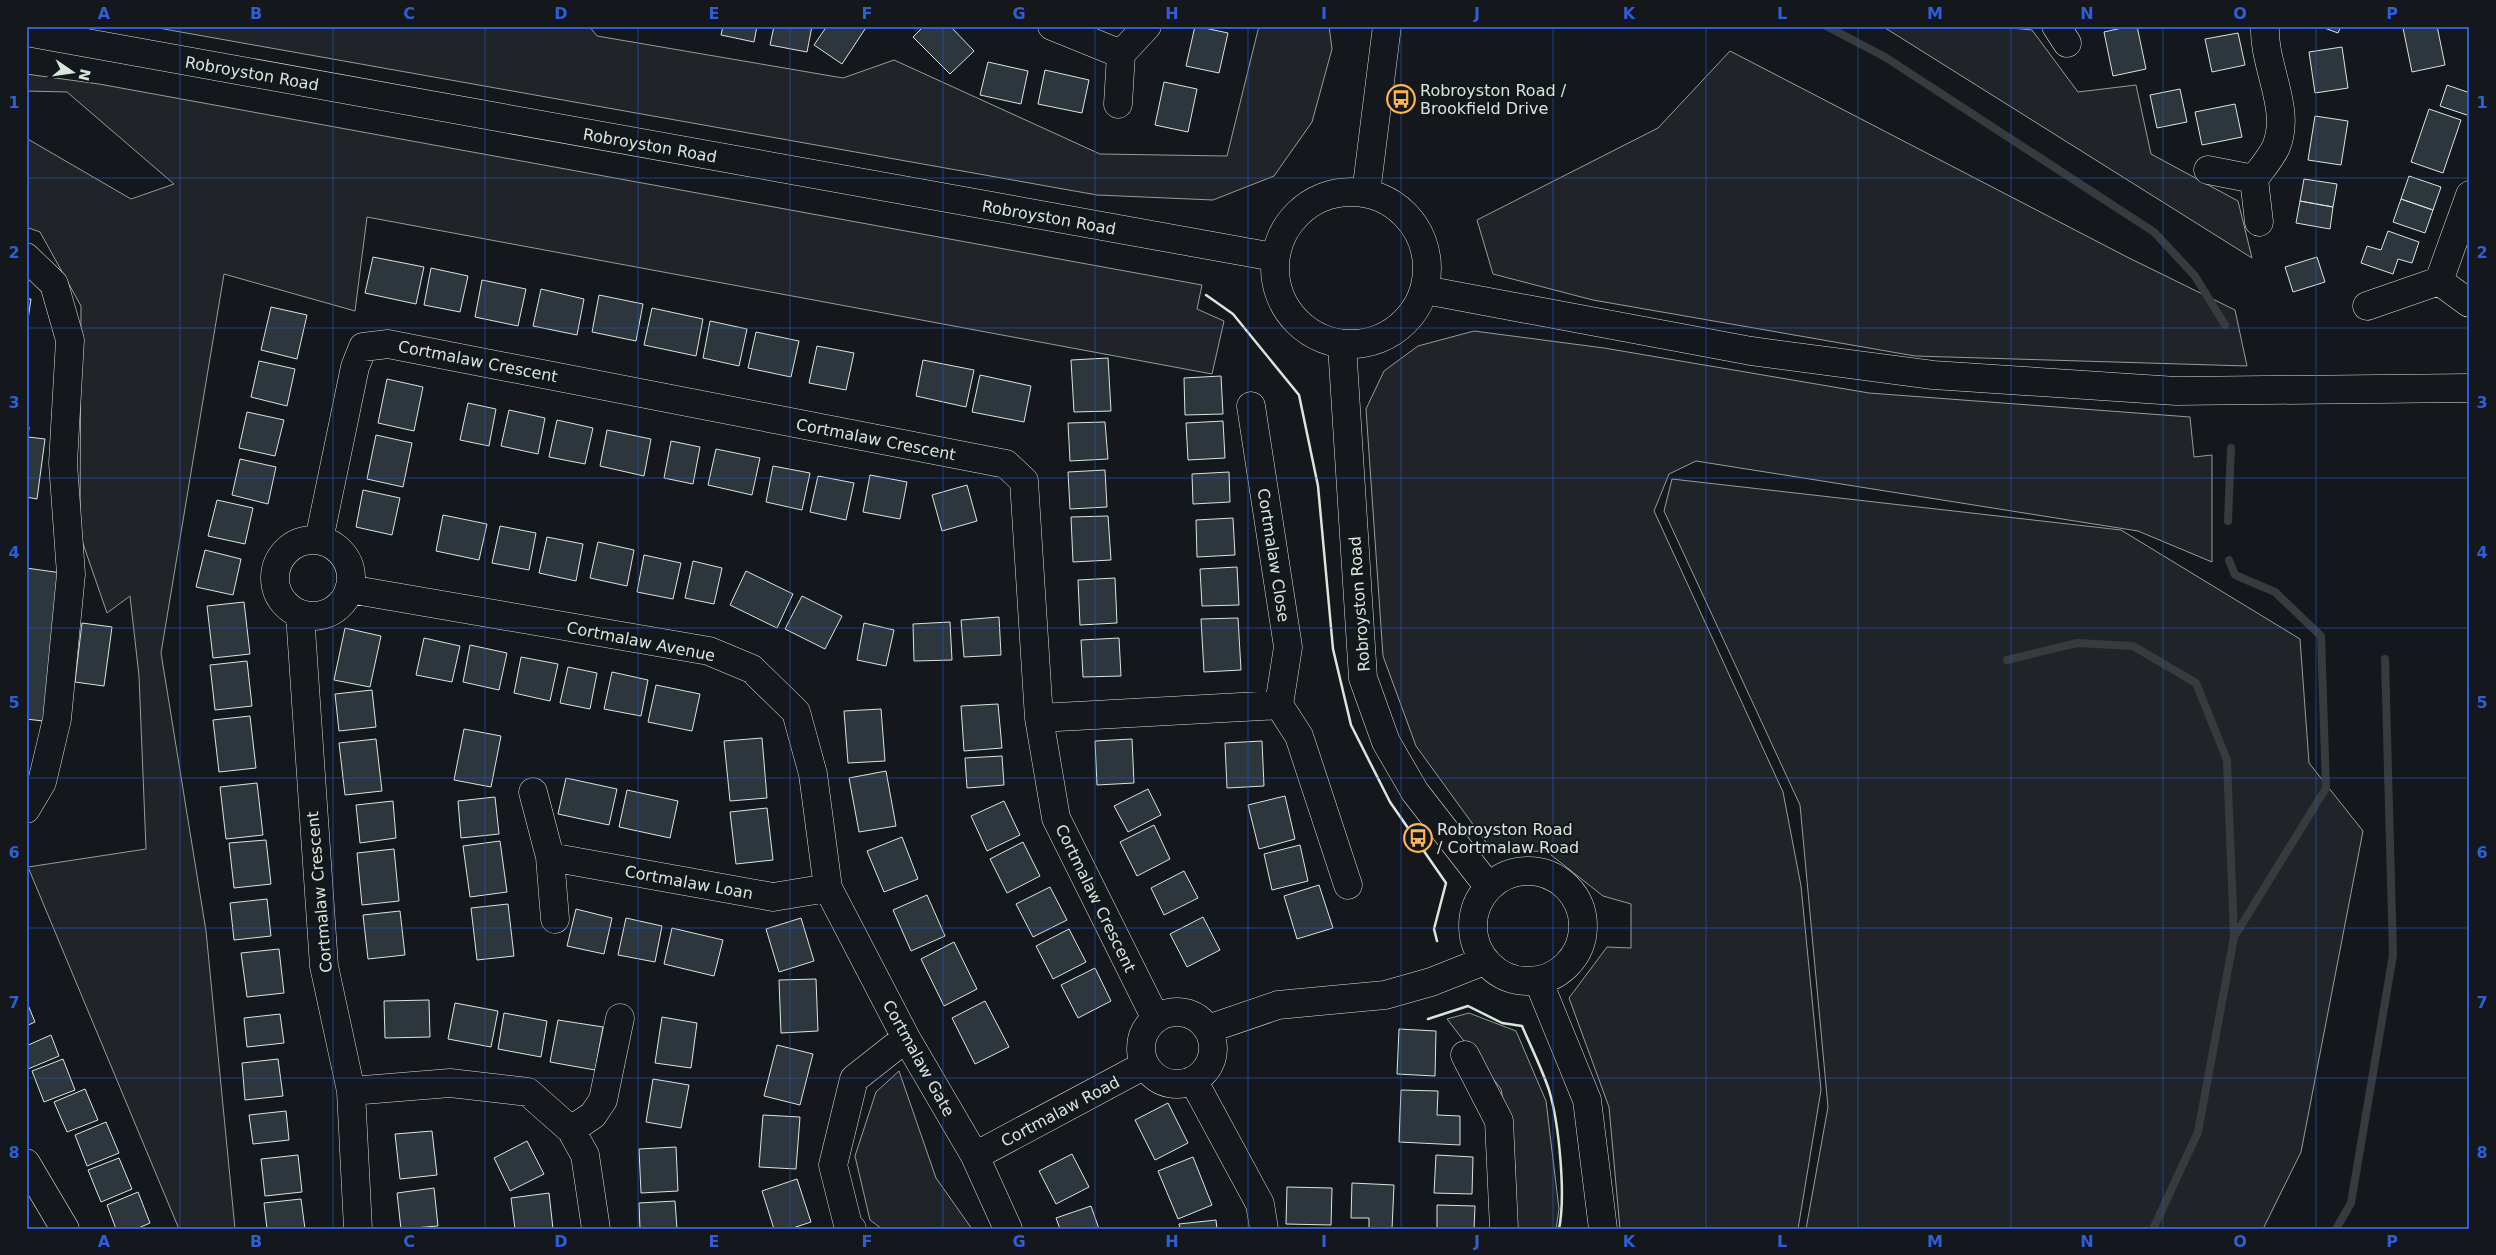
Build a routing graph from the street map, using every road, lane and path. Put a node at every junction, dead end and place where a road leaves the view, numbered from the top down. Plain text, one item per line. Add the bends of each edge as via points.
1 (1052, 26) edge
2 (1147, 26) edge
3 (1386, 26) edge
4 (2265, 26) edge
5 (26, 32) edge
6 (1121, 54) junction
7 (1118, 104) dead end
8 (2208, 170) dead end
9 (2254, 179) junction
10 (1366, 192) junction
11 (2470, 196) edge
12 (2259, 222) dead end
13 (26, 257) edge
14 (1274, 258) junction
15 (2440, 281) junction
16 (1425, 290) junction
17 (2469, 303) edge
18 (2367, 306) dead end
19 (1342, 345) junction
20 (2470, 388) edge
21 (1251, 406) dead end
22 (319, 540) junction
23 (349, 589) junction
24 (300, 614) junction
25 (1279, 705) junction
26 (1039, 718) junction
27 (533, 792) dead end
28 (26, 809) edge
29 (550, 858) junction
30 (1348, 885) dead end
31 (1488, 886) junction
32 (828, 888) junction
33 (555, 919) dead end
34 (1484, 961) junction
35 (1538, 980) junction
36 (620, 1018) dead end
37 (1156, 1019) junction
38 (1208, 1030) junction
39 (906, 1038) junction
40 (1465, 1055) dead end
41 (1146, 1065) junction
42 (1193, 1080) junction
43 (351, 1091) junction
44 (571, 1130) junction
45 (975, 1156) junction
46 (26, 1163) edge
47 (65, 1229) edge
48 (358, 1229) edge
49 (596, 1229) edge
50 (852, 1229) edge
51 (1008, 1229) edge
52 (1264, 1229) edge
53 (1504, 1229) edge
54 (1603, 1229) edge

1 - 6 street
2 - 6 street
3 - 10 street
4 - 9 street via 2264,44 2281,110 2276,146
5 - 14 street, Robroyston Road
6 - 7 street
8 - 9 street
9 - 12 street
10 - 14 street via 1324,195 1288,223
10 - 16 street via 1401,209 1426,250
11 - 15 street
13 - 28 street via 54,284 70,340 63,463 71,574 57,719 42,782
14 - 19 street via 1278,294 1306,331
15 - 17 street
15 - 18 street
16 - 19 street via 1414,313 1387,336 1360,345
16 - 20 street via 1751,351 1933,375 2176,391
19 - 31 street, Robroyston Road via 1363,678 1386,742 1415,792
21 - 25 street, Cortmalaw Close via 1288,647
22 - 23 street via 331,544 348,563
22 - 24 street via 294,544 278,562 276,587 289,608
22 - 26 street, Cortmalaw Crescent via 355,366 364,347 388,344 1006,464 1024,481
23 - 24 street via 336,609 312,616
23 - 32 street, Cortmalaw Avenue via 709,650 752,669 796,712 813,774
24 - 43 street, Cortmalaw Crescent via 324,966
25 - 26 street
25 - 30 street via 1299,736
26 - 37 street, Cortmalaw Crescent via 1056,818
27 - 29 street
29 - 32 street, Cortmalaw Loan via 773,898
29 - 33 street
31 - 34 street via 1474,916 1472,937
31 - 35 street via 1514,872 1550,875 1564,883 1583,912 1584,924 1576,956 1567,968
32 - 39 street, Cortmalaw Gate
34 - 35 street via 1497,974 1514,981
34 - 38 street via 1431,982 1385,995 1278,1004
35 - 54 street via 1587,1100
36 - 44 street via 602,1100 593,1115
37 - 38 street via 1167,1014 1184,1013 1200,1020
37 - 41 street via 1144,1035 1142,1050
38 - 42 street via 1212,1040 1210,1064
39 - 45 street, Cortmalaw Gate
39 - 50 street via 854,1079 833,1165 848,1225
40 - 53 street via 1499,1121
41 - 42 street via 1152,1074 1166,1082 1182,1084
41 - 45 street, Cortmalaw Road
42 - 52 street via 1260,1204
43 - 44 street via 450,1083 528,1092
43 - 48 street, Cortmalaw Crescent
44 - 49 street via 585,1155
45 - 51 street, Cortmalaw Gate
46 - 47 street

